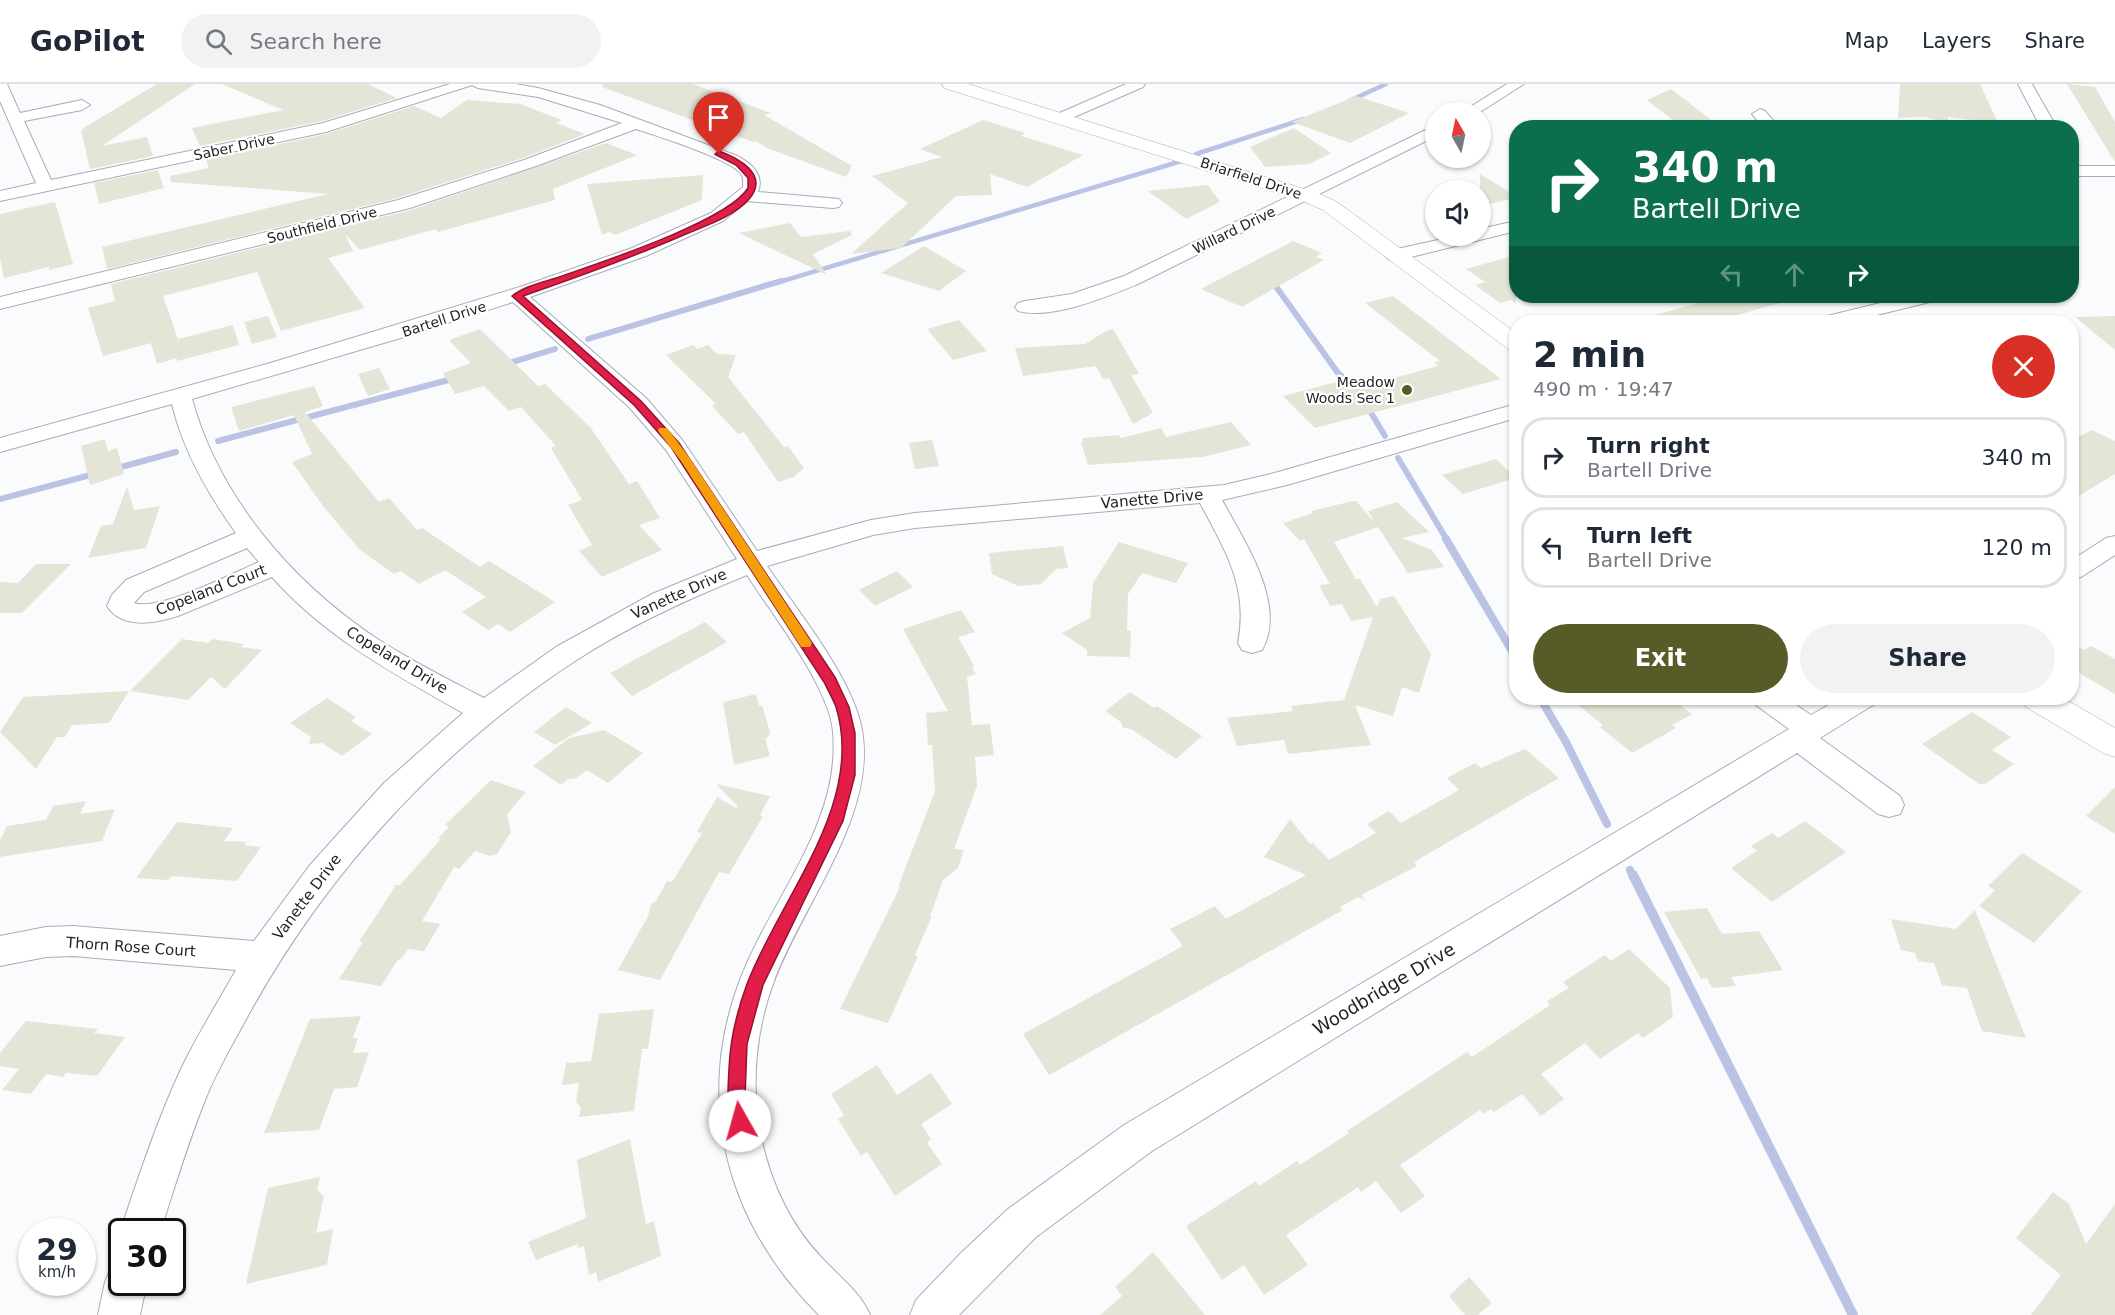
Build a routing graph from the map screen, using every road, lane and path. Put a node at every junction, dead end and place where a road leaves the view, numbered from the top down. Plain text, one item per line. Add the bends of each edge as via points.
1 (0, 84) edge
2 (465, 84) edge
3 (478, 84) edge
4 (950, 84) edge
5 (1138, 84) edge
6 (1517, 84) edge
7 (2025, 84) edge
8 (1487, 102) edge
9 (82, 105) dead end
10 (1760, 114) dead end
11 (16, 118) junction
12 (1060, 118) junction
13 (1766, 120) edge
14 (2045, 120) edge
15 (638, 123) junction
16 (1425, 135) edge
17 (2082, 157) dead end
18 (2079, 171) edge
19 (2108, 171) edge
20 (45, 185) junction
21 (1305, 195) junction
22 (0, 196) edge
23 (747, 196) junction
24 (833, 203) dead end
25 (1509, 228) edge
26 (1491, 232) edge
27 (1433, 246) edge
28 (1395, 255) junction
29 (517, 296) junction
30 (0, 303) edge
31 (1903, 303) edge
32 (1025, 307) dead end
33 (1854, 315) edge
34 (1509, 339) edge
35 (180, 394) junction
36 (1509, 413) edge
37 (0, 445) edge
38 (1207, 494) junction
39 (250, 537) junction
40 (2115, 544) edge
41 (752, 562) junction
42 (276, 565) junction
43 (2079, 567) edge
44 (1252, 643) dead end
45 (1773, 705) edge
46 (1852, 705) edge
47 (2050, 705) edge
48 (484, 711) junction
49 (1804, 734) junction
50 (2115, 744) edge
51 (1889, 805) dead end
52 (0, 951) edge
53 (262, 957) junction
54 (145, 1218) edge
55 (123, 1296) edge
56 (119, 1315) edge
57 (849, 1315) edge
58 (931, 1315) edge

1 - 11 street
2 - 20 street, Saber Drive via 326,127
3 - 15 street via 548,94
4 - 12 street, Briarfield Drive
5 - 12 street
6 - 8 street
7 - 14 street
9 - 11 street
10 - 13 street
11 - 20 street
12 - 21 street, Briarfield Drive
15 - 23 street via 739,163 752,178
15 - 30 street, Southfield Drive via 404,204
16 - 21 street, Willard Drive
17 - 19 street
18 - 19 street
20 - 22 street, Saber Drive
21 - 28 street, Briarfield Drive via 1330,206
21 - 32 street, Willard Drive via 1131,280 1072,300
23 - 24 street
23 - 29 street, Bartell Drive via 735,207 689,230
25 - 26 street
27 - 28 street
28 - 34 street, Briarfield Drive
29 - 35 street, Bartell Drive
29 - 41 street via 658,425 685,459
31 - 33 street
35 - 37 street, Bartell Drive
35 - 39 street, Copeland Drive via 197,445
36 - 38 street, Vanette Drive via 1264,483
38 - 41 street, Vanette Drive via 925,519 868,529
38 - 44 street via 1254,588 1257,610
39 - 42 street, Copeland Drive
39 - 42 street, Copeland Court via 135,586 120,606 136,614 169,610
40 - 43 street
41 - 48 street, Vanette Drive via 682,590 619,622 556,659
41 - 57 street via 843,707 848,733 847,775 835,821 755,984 739,1044 736,1098 748,1168 772,1222 801,1266
42 - 48 street, Copeland Drive via 317,607 365,643
45 - 49 street
46 - 49 street, Woodbridge Drive
47 - 50 street
48 - 53 street, Vanette Drive via 372,814 314,883
49 - 51 street
49 - 58 street, Woodbridge Drive via 1138,1138 1067,1187 1021,1225
52 - 53 street, Thorn Rose Court via 73,941
53 - 54 street, Vanette Drive via 203,1063 173,1133
55 - 56 street

